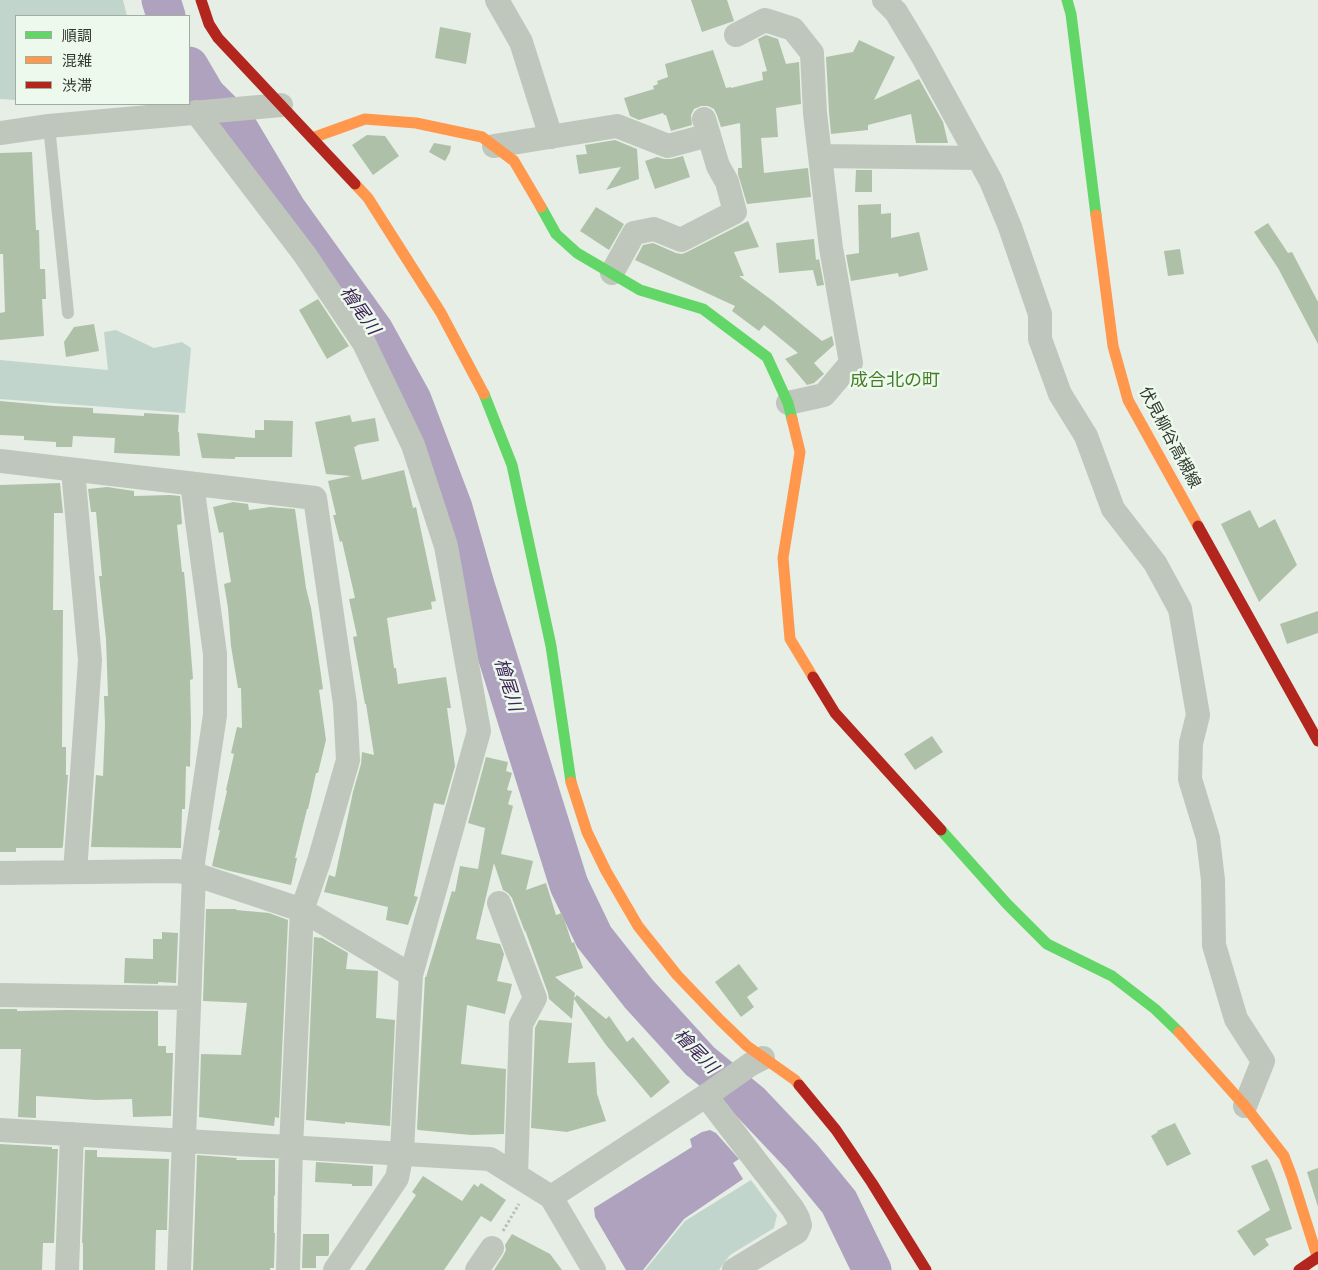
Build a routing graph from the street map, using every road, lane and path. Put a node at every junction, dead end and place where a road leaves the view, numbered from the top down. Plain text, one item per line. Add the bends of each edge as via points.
1 (201, 0) edge
2 (497, 0) edge
3 (884, 0) edge
4 (1067, 0) edge
5 (736, 35) dead end
6 (281, 105) junction
7 (196, 112) junction
8 (49, 126) junction
9 (0, 133) edge
10 (551, 137) junction
11 (312, 138) junction
12 (494, 146) junction
13 (820, 156) junction
14 (978, 158) junction
15 (612, 273) junction
16 (68, 313) dead end
17 (788, 403) junction
18 (0, 461) edge
19 (72, 470) junction
20 (192, 484) junction
21 (1318, 741) edge
22 (75, 872) junction
23 (0, 873) edge
24 (194, 874) junction
25 (499, 903) dead end
26 (302, 910) junction
27 (411, 975) junction
28 (0, 995) edge
29 (189, 998) junction
30 (757, 1061) junction
31 (708, 1094) junction
32 (1245, 1106) junction
33 (0, 1130) edge
34 (72, 1134) junction
35 (183, 1140) junction
36 (291, 1147) junction
37 (402, 1153) junction
38 (516, 1175) junction
39 (551, 1197) junction
40 (492, 1248) joint
41 (1318, 1257) edge
42 (67, 1270) edge
43 (178, 1270) edge
44 (288, 1270) edge
45 (335, 1270) edge
46 (477, 1270) edge
47 (594, 1270) edge
48 (734, 1270) edge
49 (926, 1270) edge
50 (1299, 1270) edge

1 - 6 street via 218,38
2 - 10 street via 521,42
3 - 14 street via 896,12 923,57
4 - 21 street, 伏見柳谷高槻線 via 1113,346 1128,400
5 - 13 street via 765,20 793,29 812,52
6 - 7 street
6 - 11 street
7 - 8 street
7 - 27 street via 304,255 364,342 413,445 446,546 479,731
8 - 9 street
8 - 16 lane
10 - 12 street
10 - 15 street via 617,126 668,146 707,127 735,212 681,240 654,229 634,232
11 - 12 street via 364,119 416,122 482,137
11 - 30 street via 368,198 441,313 480,388 512,465 551,646 570,779 586,832 638,926
12 - 15 street via 514,162 556,234 577,253
13 - 14 street
13 - 17 street via 831,248 851,363 824,395
14 - 32 street via 1010,227 1040,314 1040,339 1060,394 1086,436 1112,509 1155,563 1180,609 1198,716 1191,743 1190,779 1208,838 1213,880 1214,945 1236,1019 1263,1061
15 - 17 street via 640,290 703,309 767,357
17 - 32 street via 800,452 783,558 790,639 835,713 1047,944 1112,976 1155,1009
18 - 19 street
19 - 20 street
19 - 22 street via 90,660
20 - 24 street via 215,654 215,715 193,862
20 - 26 street via 314,498 345,704 348,760
22 - 23 street
22 - 24 street via 177,871
24 - 26 street
24 - 29 street
25 - 38 street via 535,998 521,1024
26 - 27 street
26 - 36 street
27 - 37 street
28 - 29 street
29 - 35 street
30 - 31 street
30 - 49 street via 795,1080 836,1130
31 - 39 street
31 - 48 street via 793,1210 800,1225 797,1232
32 - 41 street via 1284,1156
33 - 34 street
34 - 35 street
34 - 42 street
35 - 36 street
35 - 43 street
36 - 37 street
36 - 44 street
37 - 38 street via 490,1159
37 - 45 street via 397,1178
38 - 39 street
39 - 40 path via 521,1201
39 - 47 street
40 - 46 street
41 - 50 street

